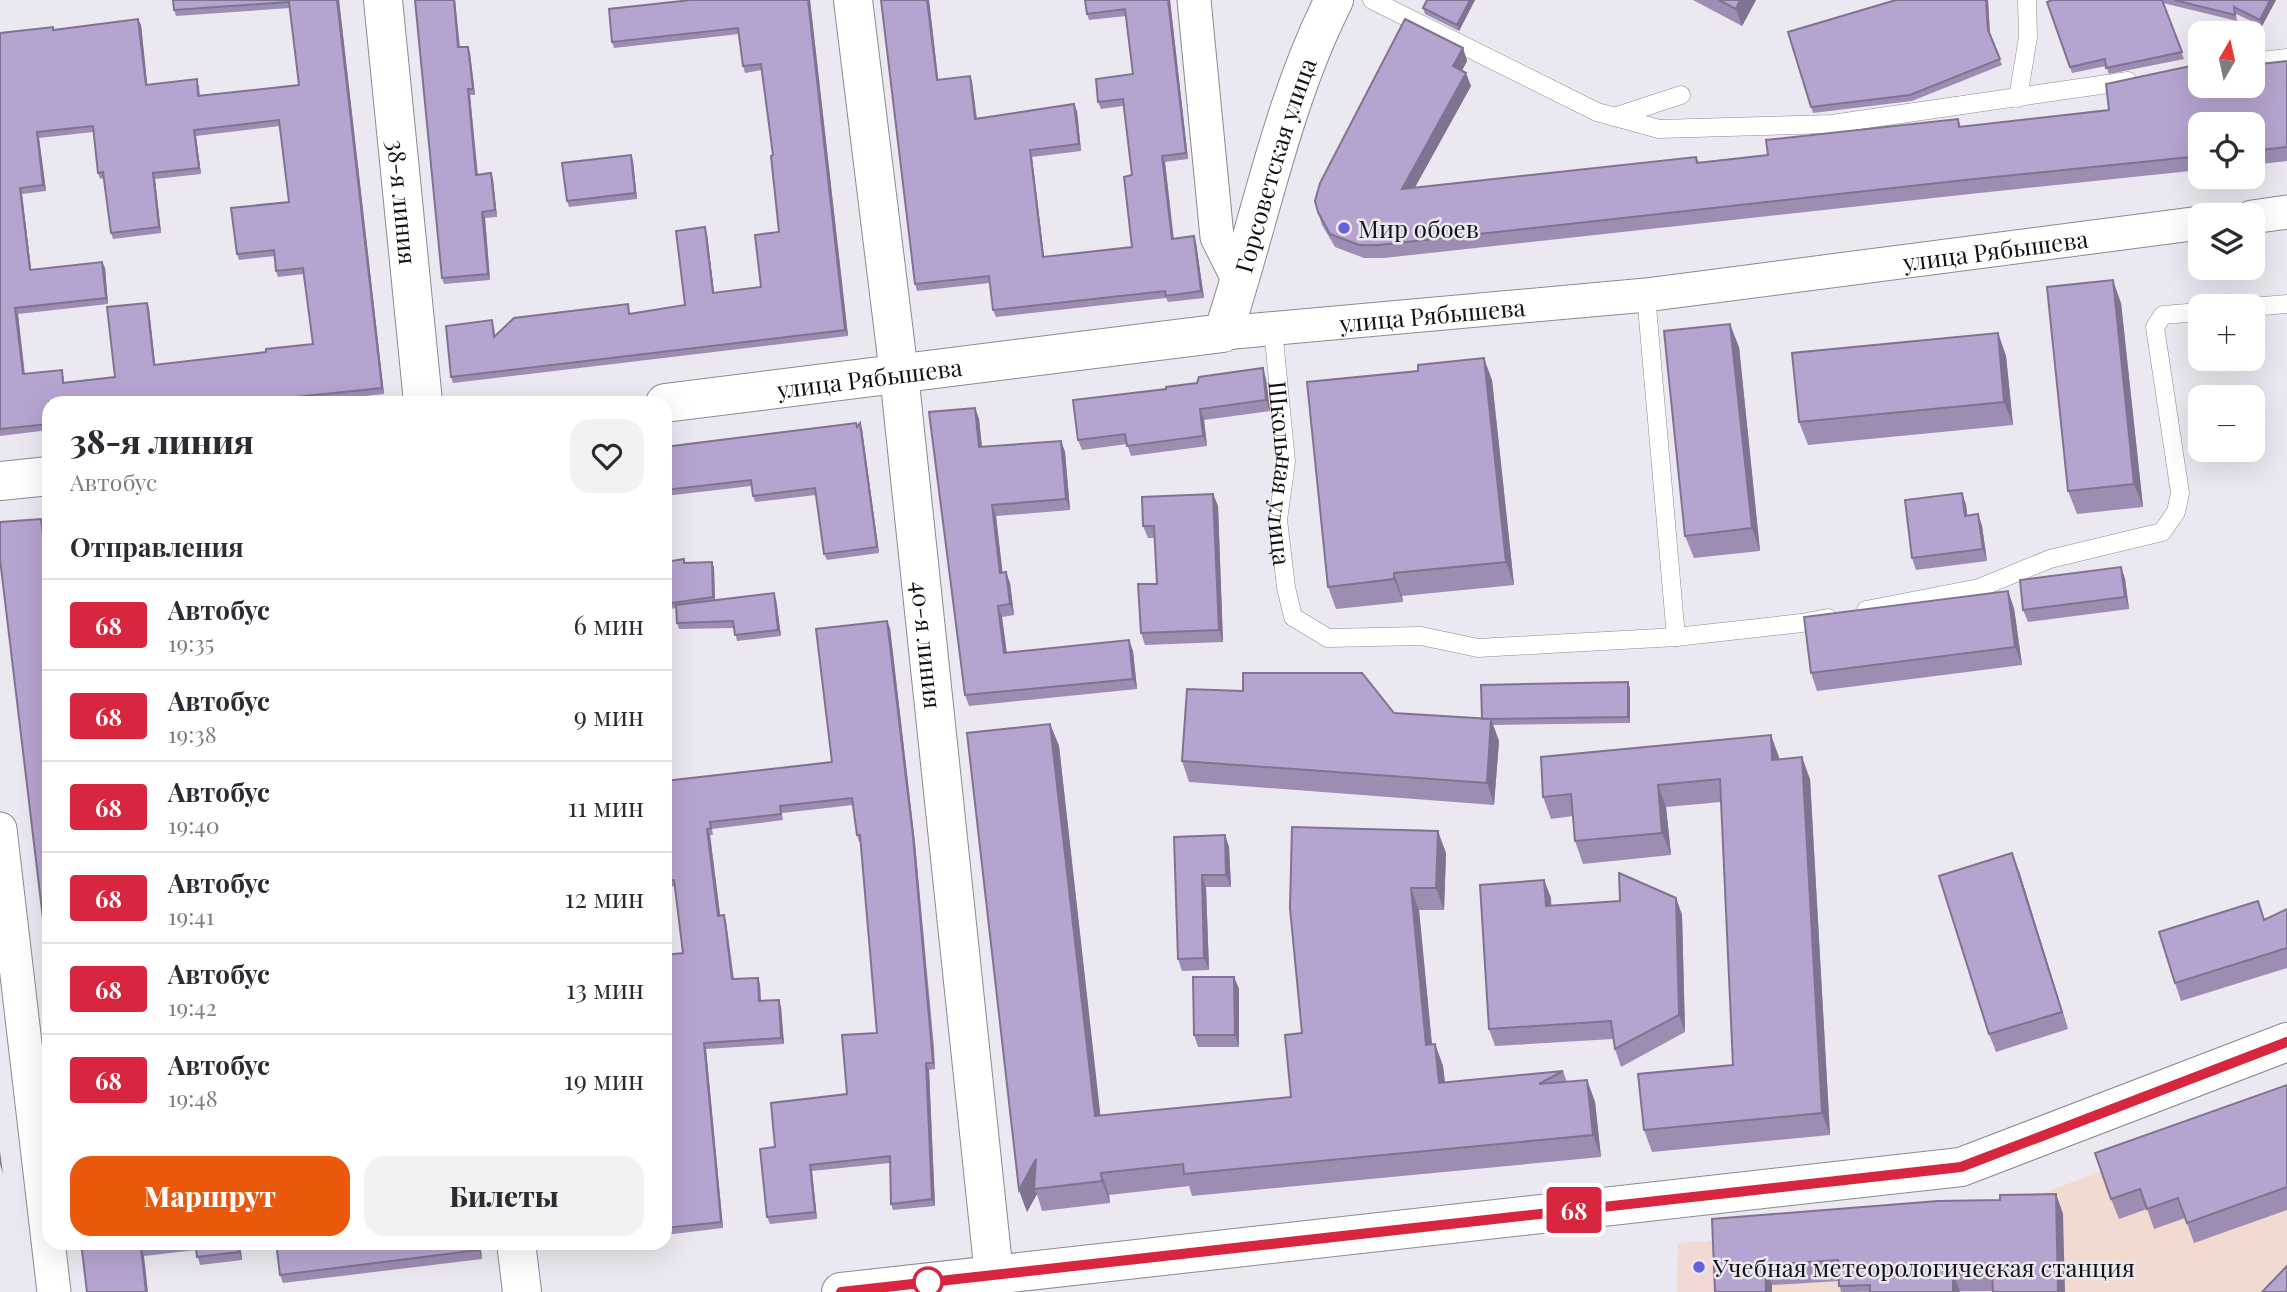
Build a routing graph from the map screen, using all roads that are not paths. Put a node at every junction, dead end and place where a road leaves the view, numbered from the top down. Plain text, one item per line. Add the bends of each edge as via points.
1 (383, 0) edge
2 (853, 0) edge
3 (1194, 0) edge
4 (1334, 0) edge
5 (1372, 0) edge
6 (2027, 0) edge
7 (2287, 58) edge
8 (2265, 61) edge
9 (2146, 78) edge
10 (1681, 95) dead end
11 (2018, 98) junction
12 (1614, 117) junction
13 (2287, 212) edge
14 (2265, 215) edge
15 (2188, 225) edge
16 (1240, 283) junction
17 (1646, 295) junction
18 (2287, 304) edge
19 (2265, 306) edge
20 (2188, 313) edge
21 (1273, 329) junction
22 (1223, 333) junction
23 (898, 373) junction
24 (422, 396) edge
25 (672, 402) edge
26 (42, 477) edge
27 (0, 481) edge
28 (1676, 637) junction
29 (0, 830) edge
30 (2287, 1042) edge
31 (42, 1189) edge
32 (49, 1250) edge
33 (517, 1250) edge
34 (995, 1283) edge
35 (54, 1292) edge
36 (522, 1292) edge
37 (841, 1292) edge

1 - 24 street, 38-я линия
2 - 23 street, 40-я линия
3 - 16 street via 1217,237
4 - 16 street, Горсоветская улица via 1317,34 1272,165
5 - 12 lane
6 - 11 lane via 2028,37
7 - 8 lane
9 - 11 lane
10 - 12 lane
11 - 12 lane via 1832,124 1659,129
13 - 14 street
15 - 17 street, улица Рябышева
16 - 22 street, Горсоветская улица
17 - 21 street, улица Рябышева
17 - 28 lane
18 - 19 lane
20 - 28 lane via 2163,315 2155,327 2180,492 2176,512 2162,533 2050,559 1979,588 1802,623
21 - 22 street, улица Рябышева
21 - 28 lane, Школьная улица via 1286,461 1278,520 1293,617 1328,638 1421,636 1478,648
22 - 23 street, улица Рябышева
23 - 25 street, улица Рябышева
23 - 34 street, 40-я линия
26 - 27 street
29 - 31 street
30 - 34 street via 1961,1167
32 - 35 street
33 - 36 street
34 - 37 street

